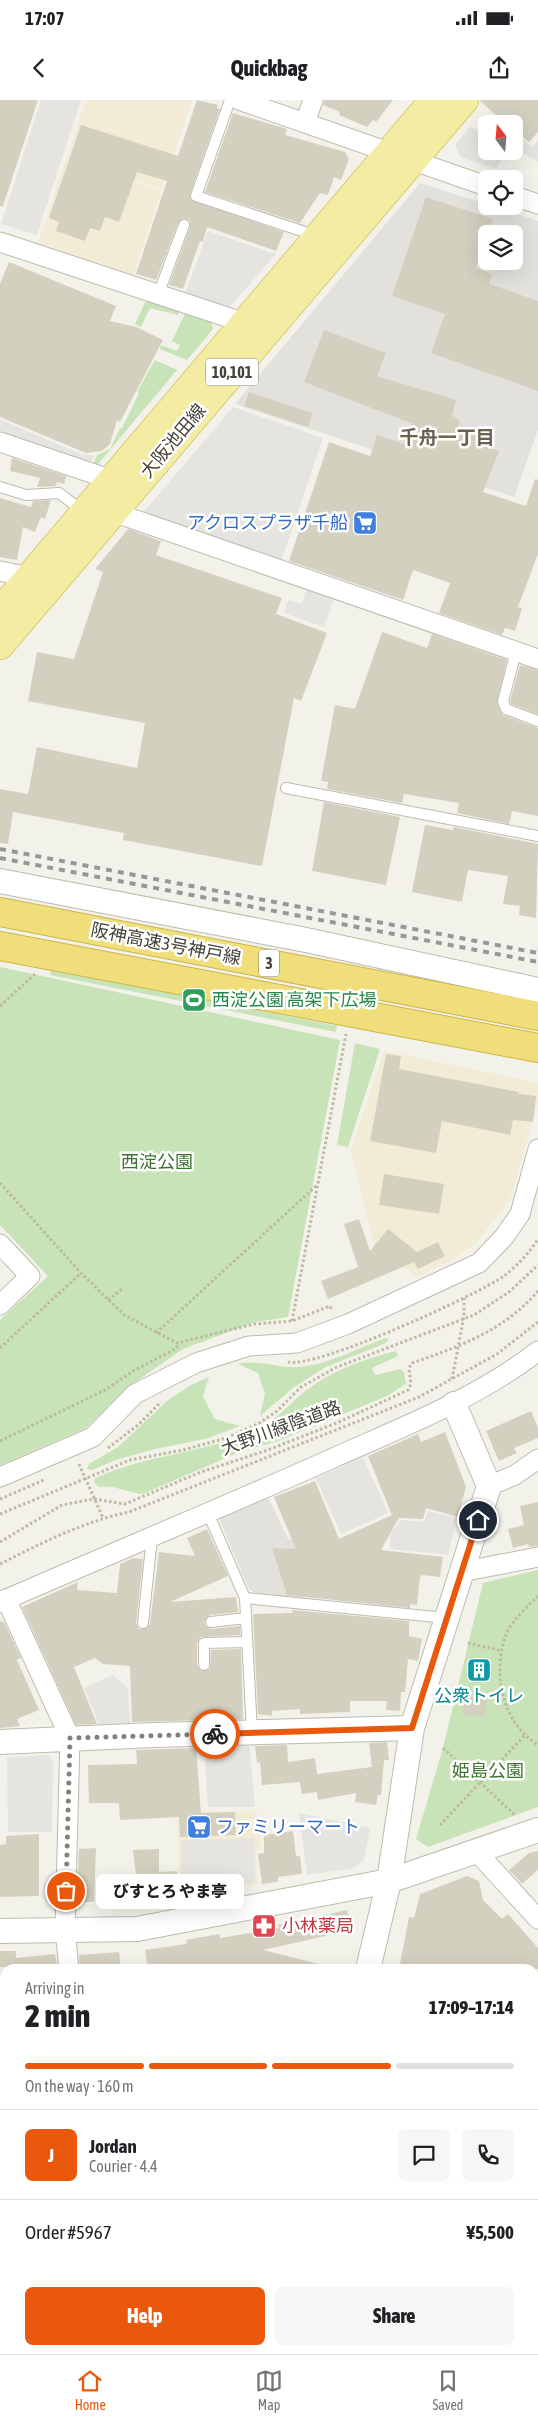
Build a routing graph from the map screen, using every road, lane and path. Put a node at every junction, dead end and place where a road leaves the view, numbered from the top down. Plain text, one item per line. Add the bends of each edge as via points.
1 (230, 100) edge
2 (239, 100) edge
3 (313, 100) edge
4 (434, 100) edge
5 (464, 100) edge
6 (305, 123) junction
7 (401, 157) junction
8 (478, 183) edge
9 (523, 199) edge
10 (538, 204) edge
11 (184, 224) dead end
12 (318, 236) junction
13 (1, 244) edge
14 (158, 295) junction
15 (245, 323) junction
16 (0, 442) edge
17 (112, 480) junction
18 (0, 487) edge
19 (113, 512) junction
20 (84, 513) junction
21 (0, 571) edge
22 (30, 577) junction
23 (0, 612) edge
24 (0, 645) edge
25 (516, 652) junction
26 (538, 660) edge
27 (538, 721) edge
28 (286, 788) dead end
29 (538, 836) edge
30 (0, 881) edge
31 (0, 912) edge
32 (0, 946) edge
33 (35, 974) dead end
34 (538, 990) edge
35 (0, 1006) edge
36 (538, 1016) edge
37 (348, 1028) dead end
38 (538, 1048) edge
39 (538, 1149) edge
40 (0, 1183) edge
41 (318, 1185) junction
42 (538, 1239) edge
43 (0, 1244) edge
44 (538, 1266) edge
45 (81, 1273) junction
46 (122, 1288) dead end
47 (538, 1290) edge
48 (464, 1298) junction
49 (108, 1300) junction
50 (0, 1304) edge
51 (330, 1306) dead end
52 (464, 1320) junction
53 (292, 1321) junction
54 (538, 1322) edge
55 (156, 1333) junction
56 (178, 1343) junction
57 (458, 1347) junction
58 (0, 1348) edge
59 (538, 1351) edge
60 (285, 1362) dead end
61 (452, 1379) junction
62 (163, 1400) dead end
63 (454, 1404) junction
64 (0, 1441) edge
65 (100, 1452) dead end
66 (538, 1459) edge
67 (86, 1460) dead end
68 (79, 1464) junction
69 (70, 1468) dead end
70 (0, 1476) edge
71 (52, 1476) dead end
72 (84, 1477) junction
73 (489, 1486) junction
74 (0, 1499) edge
75 (94, 1499) junction
76 (208, 1513) junction
77 (0, 1514) edge
78 (103, 1518) junction
79 (152, 1537) junction
80 (0, 1542) edge
81 (538, 1557) edge
82 (0, 1564) edge
83 (461, 1572) junction
84 (538, 1596) edge
85 (245, 1598) junction
86 (3, 1600) edge
87 (246, 1618) junction
88 (446, 1618) junction
89 (211, 1622) dead end
90 (142, 1623) dead end
91 (247, 1642) junction
92 (468, 1643) dead end
93 (502, 1651) junction
94 (204, 1665) dead end
95 (412, 1728) junction
96 (252, 1733) junction
97 (526, 1734) junction
98 (70, 1738) junction
99 (0, 1742) edge
100 (538, 1746) edge
101 (444, 1748) dead end
102 (480, 1782) junction
103 (515, 1815) dead end
104 (440, 1825) dead end
105 (538, 1830) edge
106 (476, 1851) junction
107 (389, 1881) junction
108 (538, 1919) edge
109 (65, 1930) junction
110 (0, 1931) edge
111 (68, 1964) edge
112 (369, 1964) edge

1 - 12 lane via 196,196
2 - 6 street
3 - 6 street
4 - 7 main road, 大阪池田線 / 10,101
5 - 7 main road, 大阪池田線 / 10,101
6 - 7 street
7 - 8 street
7 - 12 main road, 大阪池田線 / 10,101
7 - 19 main road, 大阪池田線 / 10,101
9 - 10 street
11 - 14 lane
12 - 15 main road, 大阪池田線 / 10,101
13 - 14 street
14 - 15 street
15 - 17 main road, 大阪池田線 / 10,101
16 - 17 street
17 - 20 main road, 大阪池田線 / 10,101
18 - 20 lane via 26,495 58,493
19 - 24 main road, 大阪池田線 / 10,101
19 - 25 street
20 - 22 main road, 大阪池田線 / 10,101
21 - 22 street
22 - 23 main road, 大阪池田線 / 10,101
25 - 26 street
25 - 27 lane via 503,701 506,709
28 - 29 lane
30 - 34 street via 306,940
31 - 36 highway, 阪神高速3号神戸線 / 3
32 - 38 highway, 阪神高速3号神戸線 / 3
33 - 35 path
37 - 41 path
39 - 70 street via 520,1214 504,1237 479,1262 348,1324 297,1343 249,1346 196,1362 135,1394 93,1437
40 - 45 path
41 - 53 path
41 - 55 path
42 - 48 path via 505,1275
43 - 50 street via 30,1276
44 - 52 path, 大野川緑陰道路 via 509,1292
45 - 49 path
45 - 58 path
46 - 49 path
47 - 57 path, 大野川緑陰道路 via 526,1305 494,1329
48 - 52 path
48 - 60 path via 319,1359
49 - 55 path via 124,1315
51 - 53 path
52 - 57 path
52 - 72 path, 大野川緑陰道路 via 337,1366 302,1387 258,1424 223,1439 130,1460
53 - 56 path via 254,1324
54 - 61 path via 497,1354
55 - 56 path
56 - 64 path via 178,1348 105,1390
57 - 61 path
57 - 75 path, 大野川緑陰道路 via 412,1363 408,1390 339,1422 201,1472 125,1504
59 - 63 street via 508,1374
61 - 78 path via 419,1397 315,1439 129,1512
62 - 65 path via 115,1444
63 - 73 street
63 - 76 street
66 - 73 street via 515,1475
67 - 68 path
68 - 69 path
68 - 72 path
71 - 74 path
72 - 75 path
72 - 77 path, 大野川緑陰道路
73 - 83 street
75 - 78 path
75 - 80 path, 大野川緑陰道路 via 62,1505
76 - 79 street
76 - 85 lane
78 - 82 path via 71,1528
79 - 86 street
79 - 90 lane
81 - 83 street
83 - 88 street
84 - 93 path via 506,1634
85 - 87 lane
85 - 88 lane
86 - 98 street
87 - 89 lane
87 - 91 lane
88 - 95 street
91 - 94 lane via 204,1643
91 - 96 lane
92 - 93 path
93 - 97 path via 502,1694 510,1714
95 - 96 street
95 - 107 street
96 - 98 street
97 - 100 path
97 - 102 path
98 - 99 street
98 - 109 street
101 - 102 path
102 - 103 path
102 - 104 path
105 - 106 street
106 - 107 street
106 - 108 street
107 - 109 street via 137,1928
107 - 112 street
109 - 110 street
109 - 111 street

